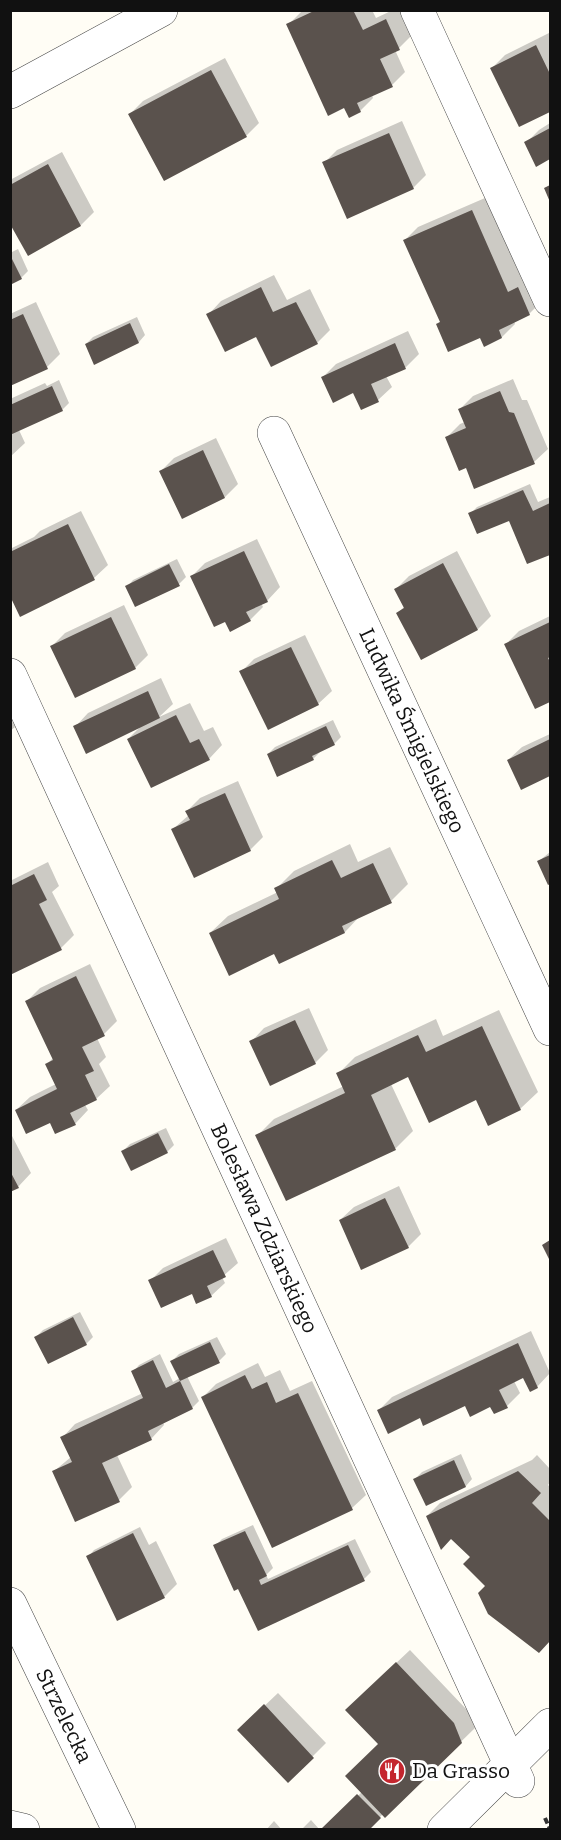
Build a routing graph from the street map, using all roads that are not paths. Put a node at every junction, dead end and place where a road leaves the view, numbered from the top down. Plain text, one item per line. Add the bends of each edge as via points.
1 (162, 10) edge
2 (417, 10) edge
3 (10, 92) edge
4 (550, 300) edge
5 (274, 433) dead end
6 (10, 675) edge
7 (550, 1029) edge
8 (10, 1604) edge
9 (550, 1725) edge
10 (514, 1772) junction
11 (10, 1827) edge
12 (23, 1830) edge
13 (119, 1830) edge
14 (444, 1830) edge

1 - 3 street
2 - 4 street
5 - 7 street, Ludwika Śmigielskiego
6 - 10 street, Bolesława Zdziarskiego
8 - 13 street, Strzelecka
9 - 10 street
10 - 14 street
11 - 12 street

